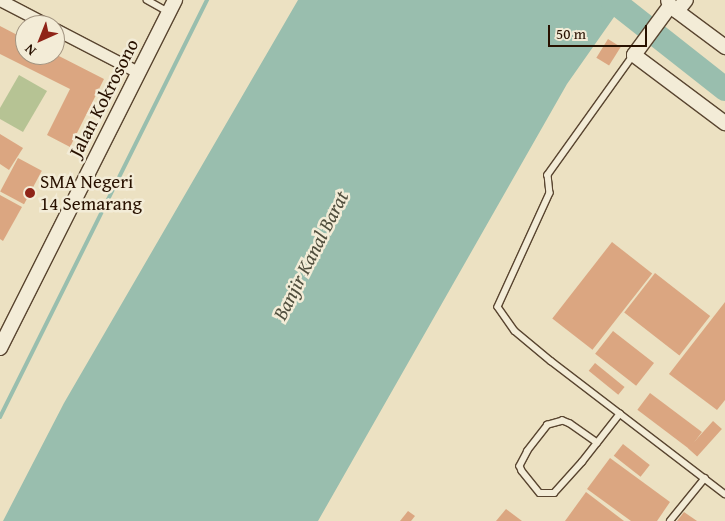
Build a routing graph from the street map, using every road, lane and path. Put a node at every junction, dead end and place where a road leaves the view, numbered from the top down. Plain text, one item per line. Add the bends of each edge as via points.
1 (0, 0) edge
2 (147, 0) edge
3 (686, 0) edge
4 (172, 6) edge
5 (670, 8) edge
6 (29, 15) edge
7 (65, 34) edge
8 (725, 47) edge
9 (636, 52) junction
10 (138, 72) junction
11 (725, 123) edge
12 (0, 347) edge
13 (620, 414) junction
14 (597, 443) junction
15 (705, 478) junction
16 (725, 494) edge
17 (670, 521) edge

1 - 6 street
2 - 4 lane
3 - 5 street
4 - 10 street, Jalan Kokrosono
5 - 8 street
5 - 9 street
7 - 10 street
9 - 11 street
9 - 13 lane via 548,175 550,193 498,307 515,331
10 - 12 street, Jalan Kokrosono
13 - 14 lane
13 - 15 lane
14 - 14 lane via 563,421 548,425 528,450 520,466 522,472 540,493 554,493
15 - 16 lane
15 - 17 lane

